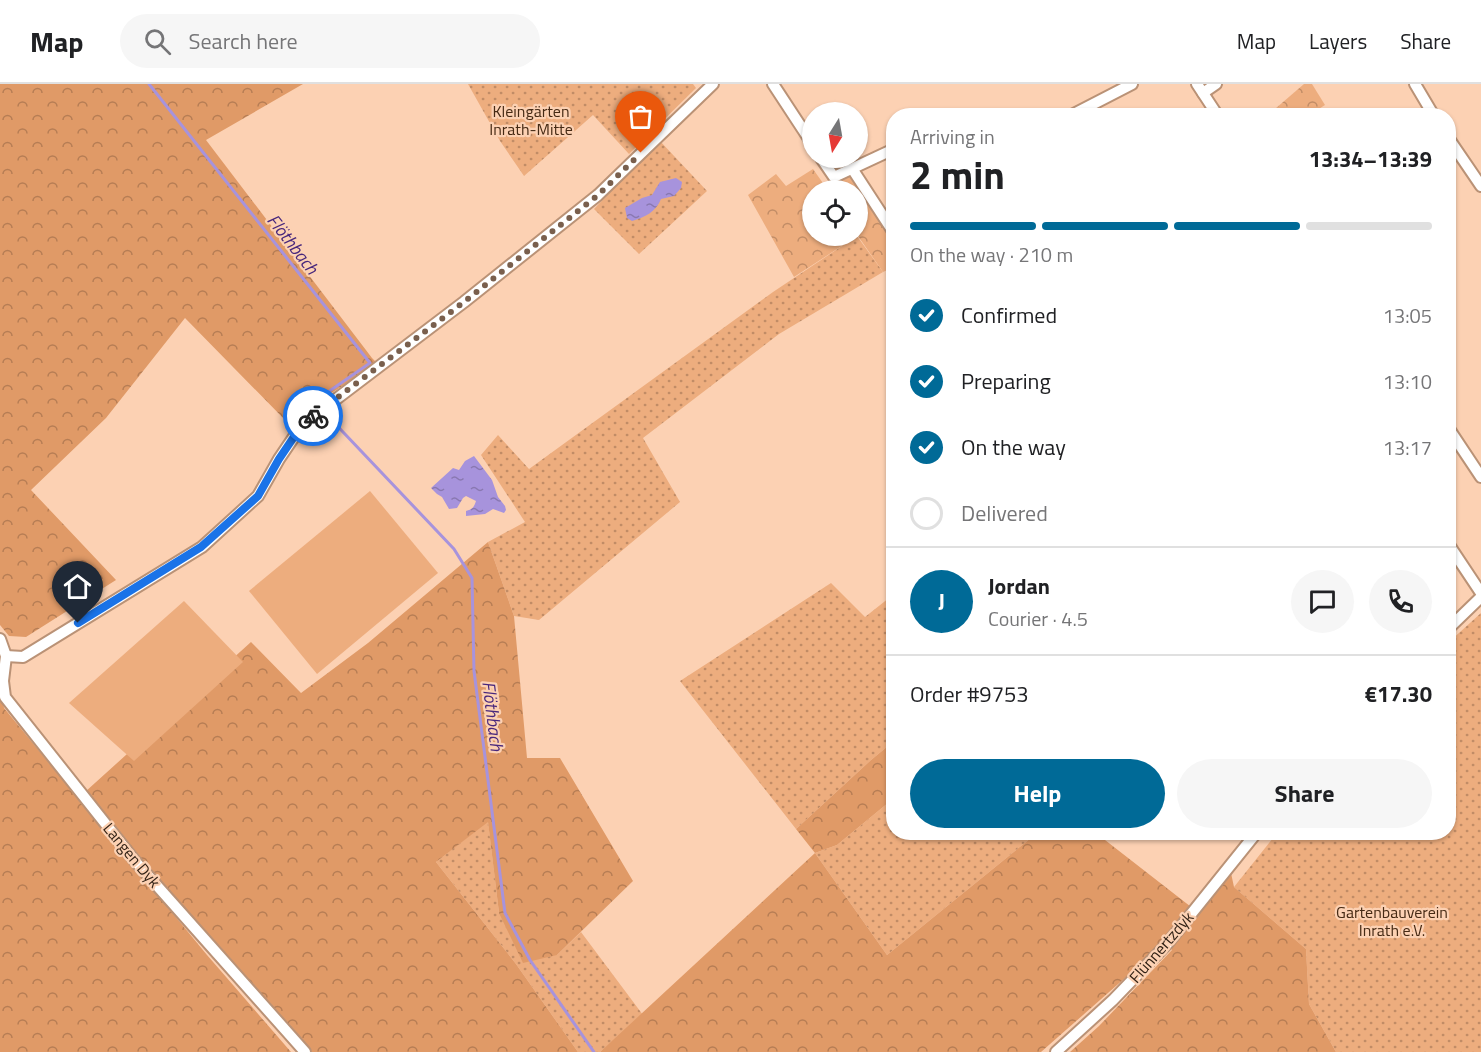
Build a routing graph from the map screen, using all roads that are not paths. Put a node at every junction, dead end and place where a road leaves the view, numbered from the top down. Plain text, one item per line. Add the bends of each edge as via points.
1 (713, 84) edge
2 (772, 84) edge
3 (1132, 84) edge
4 (1216, 84) edge
5 (1415, 84) edge
6 (1200, 88) edge
7 (1086, 108) edge
8 (1213, 108) edge
9 (1429, 108) edge
10 (802, 129) edge
11 (1456, 149) edge
12 (886, 153) edge
13 (828, 168) edge
14 (853, 170) junction
15 (1481, 186) edge
16 (886, 221) edge
17 (1456, 439) edge
18 (1480, 475) edge
19 (1456, 556) edge
20 (1481, 595) edge
21 (1456, 621) edge
22 (0, 639) edge
23 (6, 656) junction
24 (1251, 840) edge
25 (305, 1052) edge
26 (1056, 1052) edge

1 - 23 street via 598,195 302,425 258,496 201,547 23,657
2 - 10 street
3 - 7 street
4 - 6 street
5 - 9 street
6 - 8 street
11 - 15 street
12 - 14 street
13 - 14 street via 834,177
14 - 16 street
17 - 18 street
19 - 20 street
20 - 21 street
22 - 23 street, Langen Dyk
23 - 25 street, Langen Dyk via 5,697 135,861
24 - 26 street, Flünnertzdyk via 1167,944

